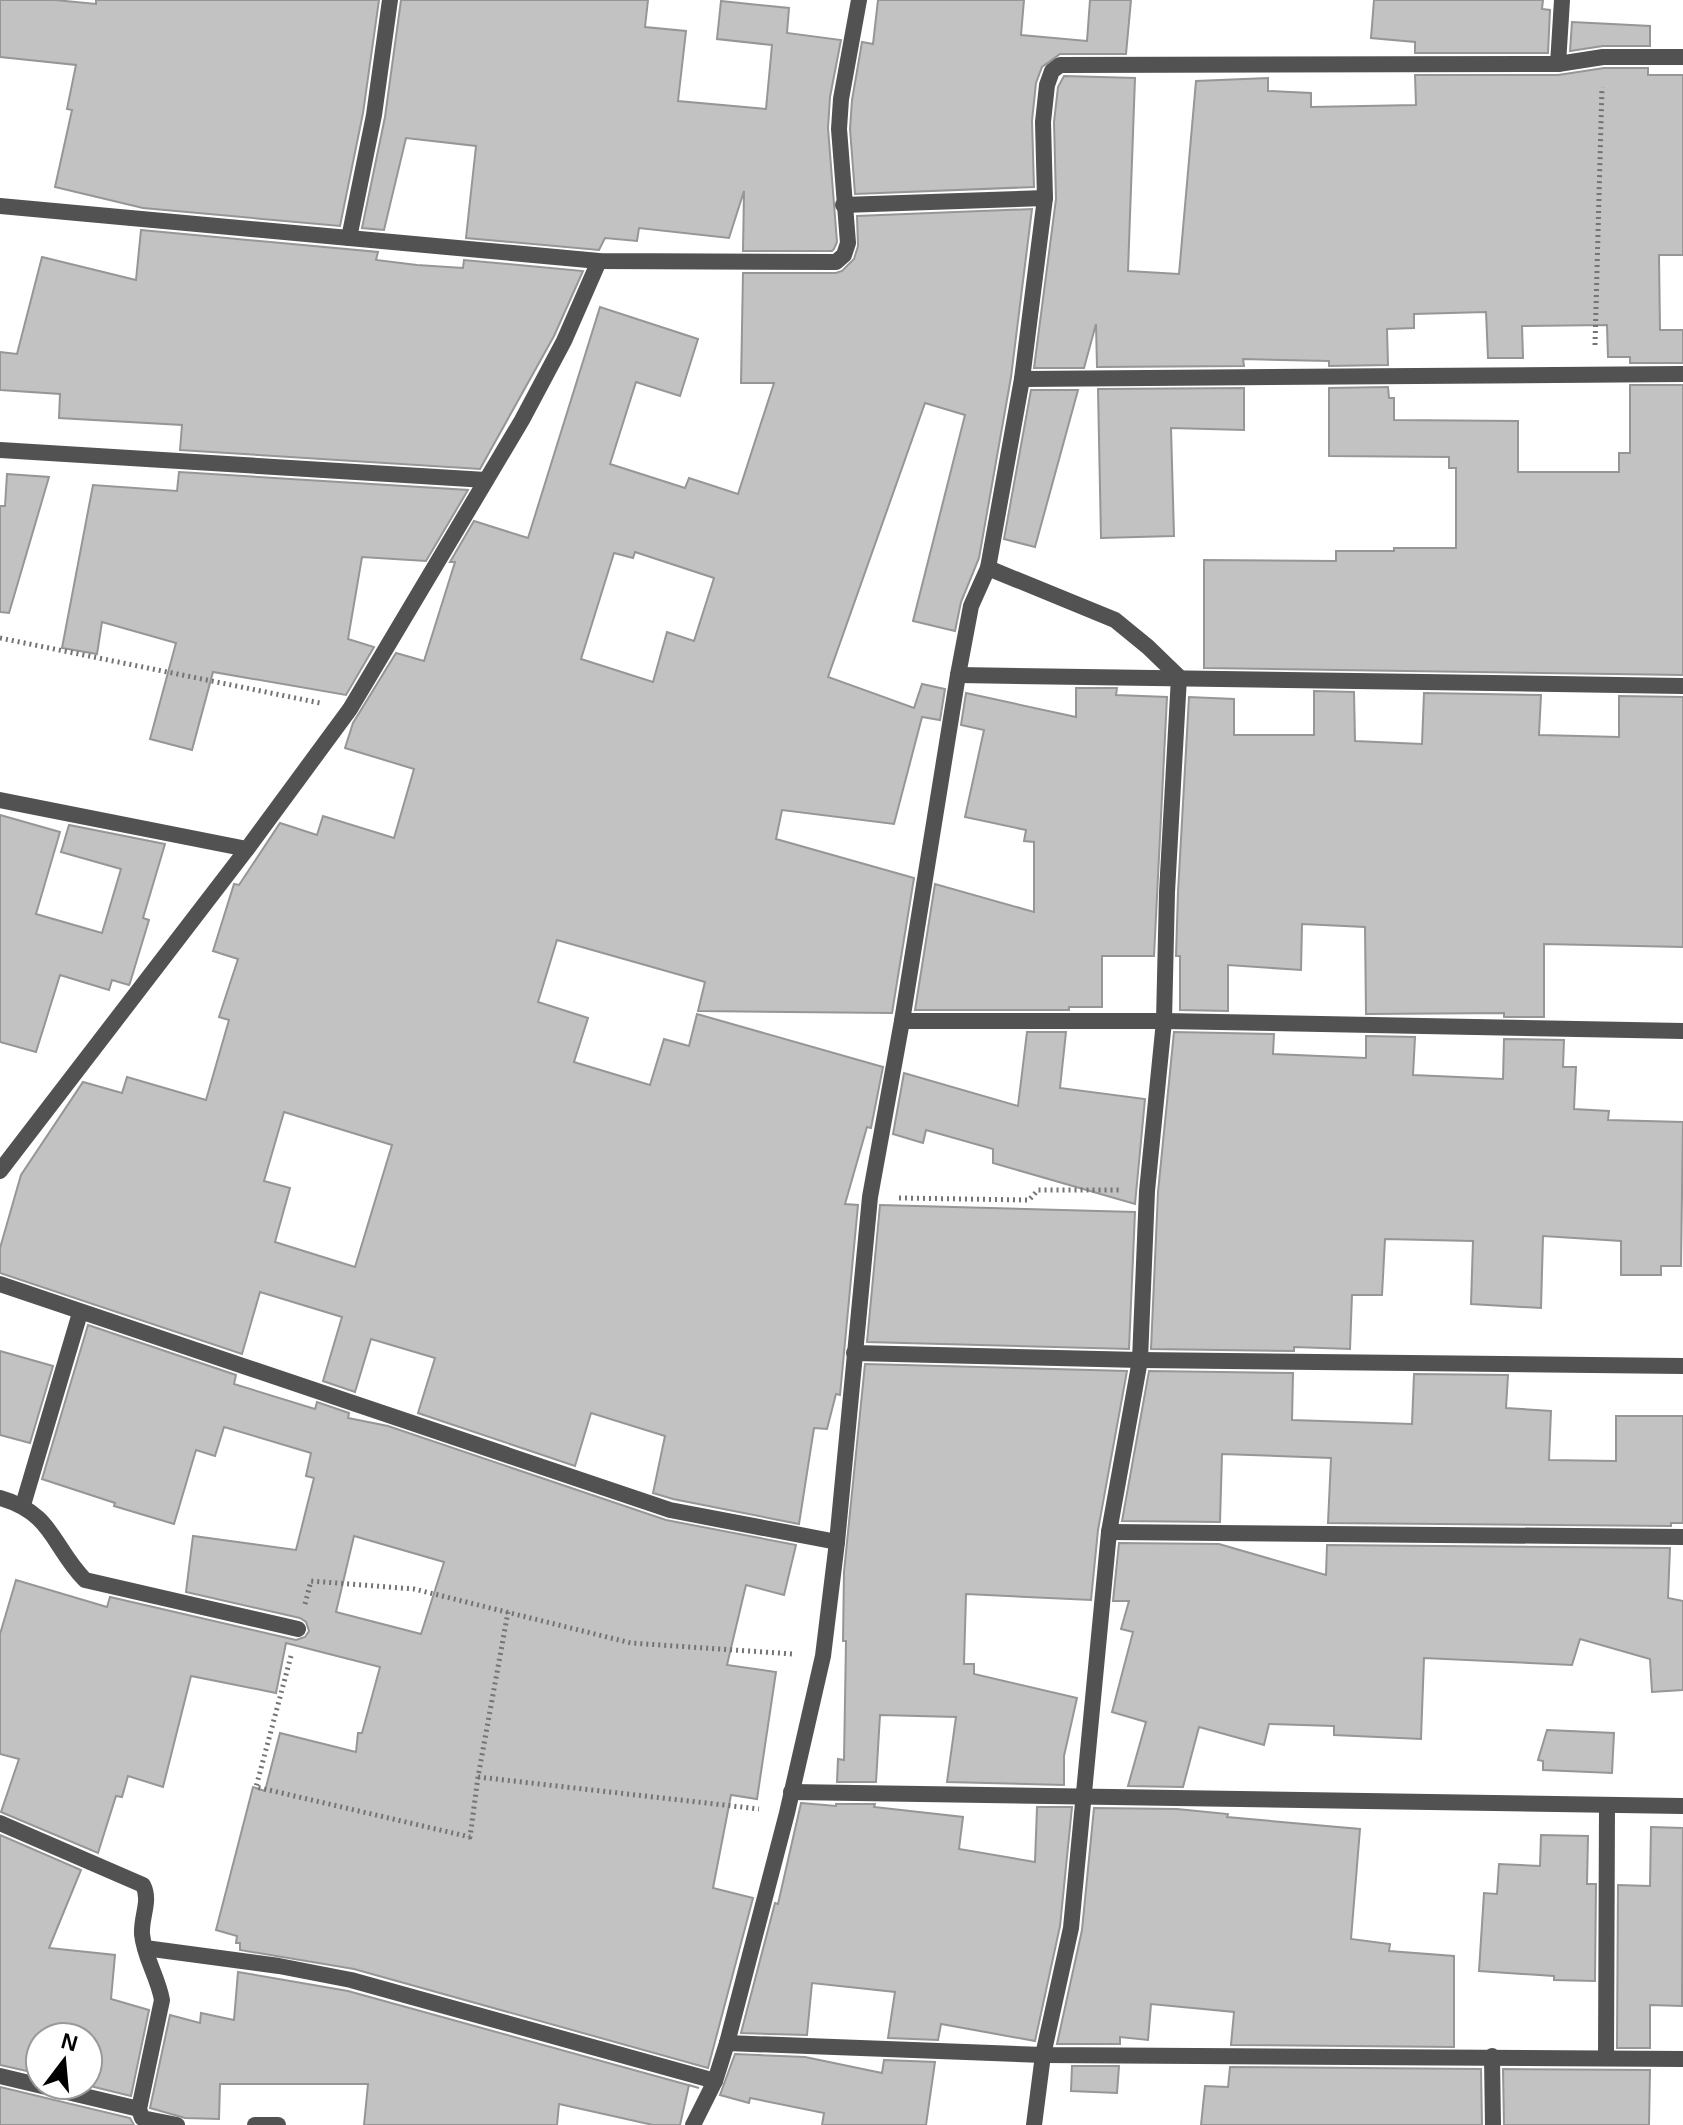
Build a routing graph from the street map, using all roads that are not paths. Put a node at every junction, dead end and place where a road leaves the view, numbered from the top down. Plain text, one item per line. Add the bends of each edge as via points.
1 (390, 0) edge
2 (859, 0) edge
3 (1562, 0) edge
4 (1683, 57) edge
5 (1558, 64) junction
6 (1045, 198) junction
7 (843, 205) junction
8 (0, 206) edge
9 (349, 238) junction
10 (599, 261) junction
11 (1683, 374) edge
12 (1022, 379) junction
13 (0, 450) edge
14 (486, 480) junction
15 (988, 568) junction
16 (958, 675) junction
17 (1179, 677) junction
18 (1683, 686) edge
19 (0, 800) edge
20 (247, 849) junction
21 (902, 1021) junction
22 (1164, 1021) junction
23 (1683, 1031) edge
24 (0, 1171) edge
25 (0, 1284) edge
26 (80, 1313) junction
27 (854, 1353) junction
28 (1140, 1360) junction
29 (1683, 1366) edge
30 (0, 1498) edge
31 (23, 1505) junction
32 (1109, 1532) junction
33 (1683, 1537) edge
34 (837, 1542) junction
35 (298, 1629) road end
36 (791, 1792) junction
37 (1083, 1795) junction
38 (1607, 1805) junction
39 (1683, 1806) edge
40 (0, 1823) edge
41 (145, 1948) junction
42 (727, 2043) junction
43 (1043, 2055) junction
44 (1492, 2056) junction
45 (1606, 2058) junction
46 (1683, 2059) edge
47 (0, 2076) edge
48 (715, 2081) junction
49 (139, 2109) junction
50 (177, 2125) edge
51 (255, 2125) edge
52 (278, 2125) edge
53 (693, 2125) edge
54 (1034, 2125) edge
55 (1493, 2125) edge

1 - 9 street
2 - 7 street via 841,99
3 - 5 street
4 - 5 street via 1603,57
5 - 6 street via 1060,65 1047,85
6 - 7 street
6 - 12 street
7 - 10 street via 848,243 836,262
8 - 9 street
9 - 10 street
10 - 14 street via 564,341
11 - 12 street
12 - 15 street
13 - 14 street
14 - 20 street via 350,709
15 - 16 street via 971,606
15 - 17 street via 1115,620
16 - 17 street
16 - 21 street
17 - 18 street
17 - 22 street
19 - 20 street
20 - 24 street
21 - 22 street
21 - 27 street via 870,1197
22 - 23 street
22 - 28 street via 1147,1191
25 - 26 street
26 - 31 street
26 - 34 street via 670,1510
27 - 28 street
27 - 34 street
28 - 29 street
28 - 32 street
30 - 31 street
31 - 35 street via 50,1529 85,1580
32 - 33 street
32 - 37 street
34 - 36 street via 823,1656
36 - 37 street
36 - 42 street
37 - 38 street
37 - 43 street via 1071,1928
38 - 39 street
38 - 45 street
40 - 41 street via 143,1885 148,1894 142,1921
41 - 48 street via 351,1980
41 - 49 street via 162,2000
42 - 43 street
42 - 48 street
43 - 44 street
43 - 54 street
44 - 45 street
44 - 55 street
45 - 46 street
47 - 49 street
48 - 53 street
49 - 50 street via 142,2118
51 - 52 street

